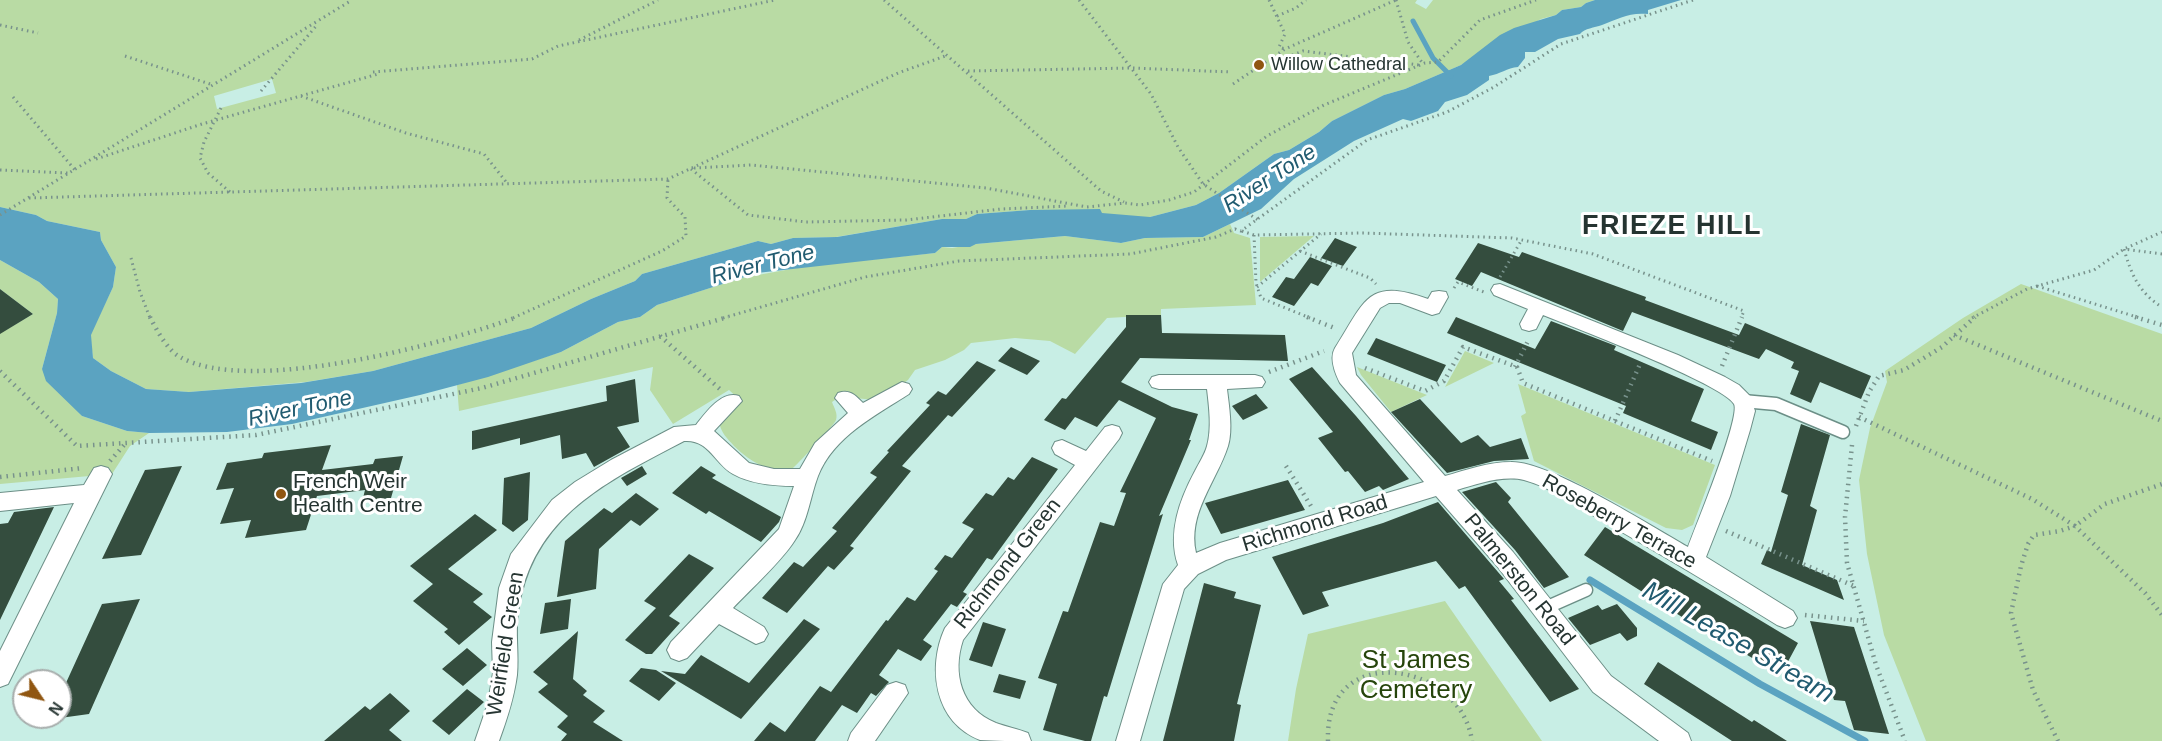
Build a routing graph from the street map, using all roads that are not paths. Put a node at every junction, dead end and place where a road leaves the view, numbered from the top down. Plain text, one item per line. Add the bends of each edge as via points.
1 (1500, 290) dead end
2 (1433, 308) dead end
3 (1159, 382) dead end
4 (1255, 382) road end
5 (1216, 383) junction
6 (902, 389) dead end
7 (845, 398) dead end
8 (732, 401) road end
9 (1743, 401) junction
10 (862, 414) junction
11 (1843, 432) dead end
12 (702, 433) junction
13 (1112, 433) dead end
14 (1062, 448) dead end
15 (1088, 462) junction
16 (807, 477) junction
17 (1443, 486) junction
18 (0, 502) edge
19 (1693, 561) junction
20 (1190, 567) junction
21 (1587, 590) dead end
22 (1543, 609) junction
23 (716, 610) junction
24 (1785, 618) road end
25 (756, 634) dead end
26 (679, 650) dead end
27 (0, 676) edge
28 (896, 693) dead end
29 (868, 739) edge
30 (487, 741) edge
31 (1019, 741) edge
32 (1128, 741) edge
33 (1679, 741) edge

1 - 9 street via 1534,315 1647,350 1718,382
2 - 17 street, Palmerston Road via 1402,297 1390,296 1373,303 1342,353 1335,354 1347,378 1370,407
3 - 5 street
4 - 5 street
5 - 20 street via 1218,445 1193,495 1186,524 1184,550
6 - 10 street
7 - 10 street
8 - 12 street
9 - 11 lane via 1776,404
9 - 19 street via 1745,411 1728,468
10 - 16 street via 813,460
12 - 16 street via 713,439 740,468 779,479
12 - 30 street, Weirfield Green via 681,433 618,466 560,506 541,529 519,561 510,588 505,673
13 - 15 street, Richmond Green
14 - 15 street
15 - 31 street, Richmond Green via 953,635 946,652 949,695 958,708 980,727
16 - 23 street via 787,535
17 - 19 street, Roseberry Terrace via 1478,475 1526,472 1556,484
17 - 20 street, Richmond Road via 1221,552
17 - 22 street, Palmerston Road
18 - 27 street via 92,478
19 - 24 street, Roseberry Terrace
20 - 32 street, Richmond Road via 1174,584
21 - 22 lane
22 - 33 street, Palmerston Road via 1602,684
23 - 25 street
23 - 26 street
28 - 29 street

